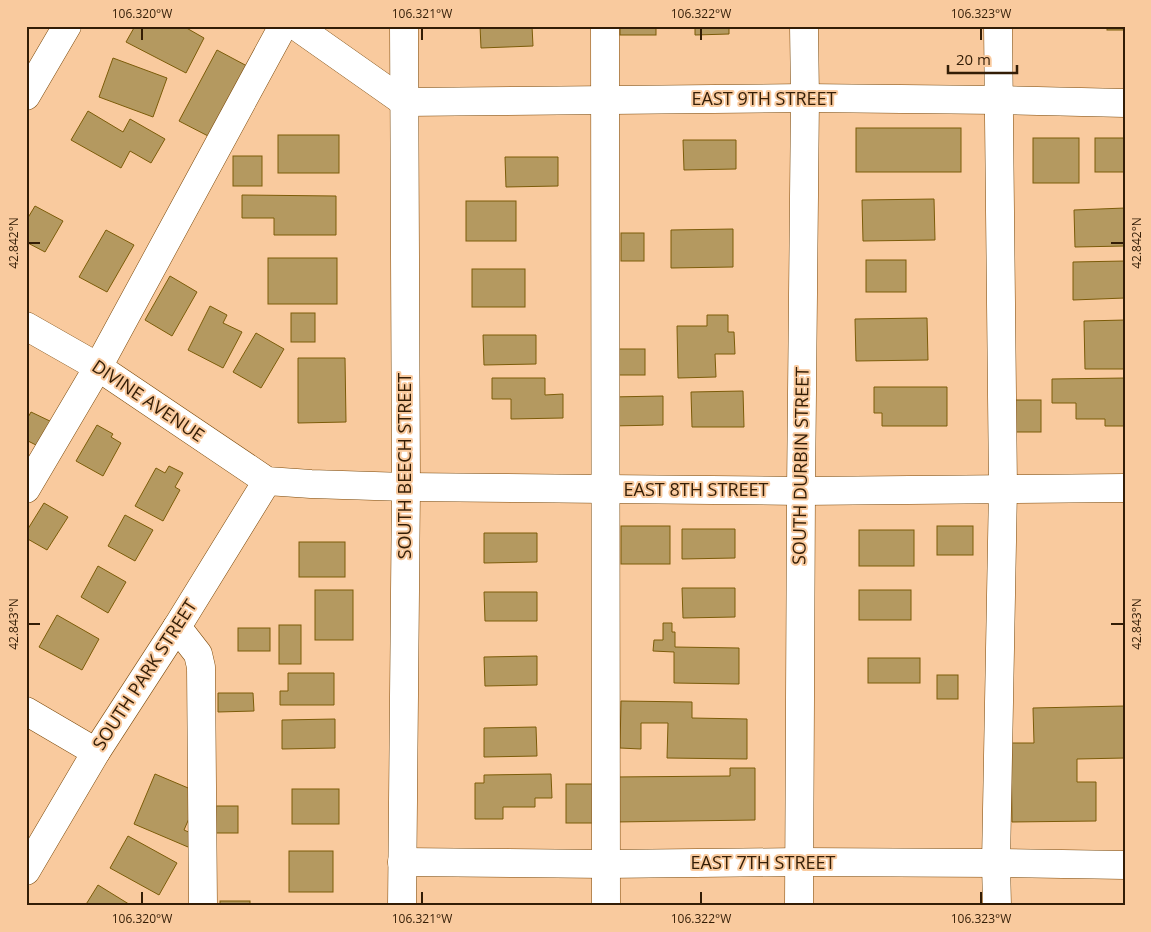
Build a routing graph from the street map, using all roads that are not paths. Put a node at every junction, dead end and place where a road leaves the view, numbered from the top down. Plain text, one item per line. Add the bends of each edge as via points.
1 (67, 26) edge
2 (283, 26) edge
3 (296, 26) edge
4 (404, 26) edge
5 (605, 26) edge
6 (804, 26) edge
7 (998, 26) edge
8 (26, 96) edge
9 (805, 98) junction
10 (606, 100) junction
11 (998, 100) junction
12 (404, 102) junction
13 (1125, 102) edge
14 (26, 326) edge
15 (98, 367) junction
16 (267, 481) junction
17 (406, 487) junction
18 (1003, 488) junction
19 (1125, 488) edge
20 (606, 489) junction
21 (26, 490) edge
22 (800, 491) junction
23 (177, 627) junction
24 (26, 711) edge
25 (96, 752) junction
26 (402, 862) junction
27 (799, 862) junction
28 (996, 863) junction
29 (605, 864) junction
30 (1125, 865) edge
31 (26, 871) edge
32 (203, 906) edge
33 (402, 906) edge
34 (606, 906) edge
35 (800, 906) edge
36 (997, 906) edge

1 - 8 street
2 - 15 street
3 - 12 street
4 - 12 street, SOUTH BEECH STREET
5 - 10 street
6 - 9 street, SOUTH DURBIN STREET
7 - 11 street
9 - 10 street, EAST 9TH STREET
9 - 11 street, EAST 9TH STREET
9 - 22 street, SOUTH DURBIN STREET
10 - 12 street, EAST 9TH STREET
10 - 20 street
11 - 13 street, EAST 9TH STREET
11 - 18 street
12 - 17 street, SOUTH BEECH STREET
14 - 15 street, DIVINE AVENUE
15 - 16 street, DIVINE AVENUE
15 - 21 street
16 - 17 street, EAST 8TH STREET
16 - 23 street, SOUTH PARK STREET
17 - 20 street, EAST 8TH STREET
17 - 26 street, SOUTH BEECH STREET
18 - 19 street, EAST 8TH STREET
18 - 22 street, EAST 8TH STREET
18 - 28 street
20 - 22 street, EAST 8TH STREET
20 - 29 street
22 - 27 street, SOUTH DURBIN STREET
23 - 25 street, SOUTH PARK STREET
23 - 32 street via 198,654 201,668
24 - 25 street
25 - 31 street, SOUTH PARK STREET
26 - 29 street, EAST 7TH STREET
26 - 33 street, SOUTH BEECH STREET
27 - 28 street, EAST 7TH STREET
27 - 29 street, EAST 7TH STREET
27 - 35 street, SOUTH DURBIN STREET
28 - 30 street, EAST 7TH STREET
28 - 36 street
29 - 34 street

